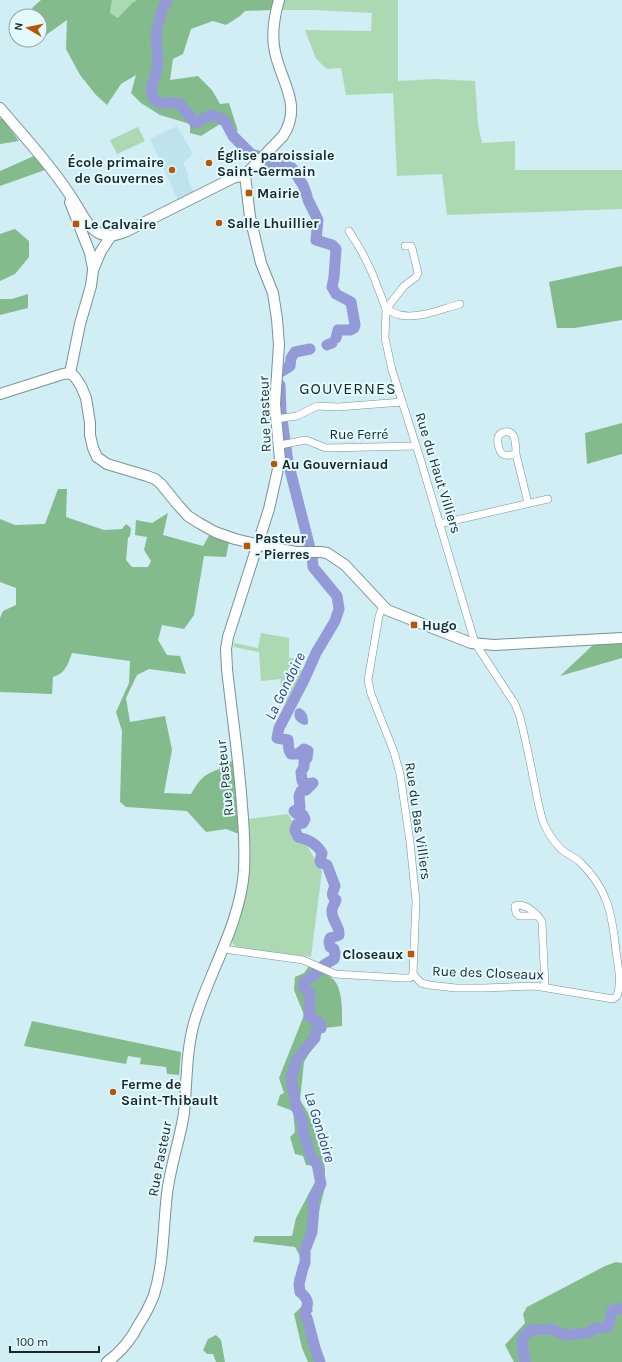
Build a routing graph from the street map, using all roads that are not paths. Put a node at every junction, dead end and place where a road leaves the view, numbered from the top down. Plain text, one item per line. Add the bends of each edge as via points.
1 (279, 0) edge
2 (0, 108) edge
3 (245, 175) junction
4 (67, 192) junction
5 (349, 231) dead end
6 (111, 236) junction
7 (405, 246) dead end
8 (93, 270) junction
9 (460, 304) dead end
10 (386, 308) junction
11 (70, 373) junction
12 (0, 394) edge
13 (402, 402) junction
14 (280, 418) junction
15 (284, 444) junction
16 (416, 446) junction
17 (516, 454) dead end
18 (548, 499) dead end
19 (528, 503) junction
20 (439, 524) junction
21 (258, 545) junction
22 (383, 606) junction
23 (622, 638) edge
24 (475, 643) junction
25 (538, 916) dead end
26 (223, 949) junction
27 (413, 974) junction
28 (545, 987) junction
29 (617, 996) joint
30 (106, 1362) edge

1 - 3 street via 273,26 274,50 290,96 290,123 283,136
2 - 4 street
3 - 6 street via 233,178 127,231
3 - 14 street, Rue Pasteur via 250,217 273,293 277,319 279,345 275,393
4 - 6 street via 92,229
4 - 8 street via 90,253
5 - 10 street via 360,247
6 - 8 street via 101,250
7 - 10 street via 412,248 418,273
8 - 11 street
9 - 10 street via 414,316 400,315
10 - 13 street, Rue du Haut Villiers via 385,338
11 - 12 street
11 - 21 street via 81,386 86,398 90,435 97,457 107,464 155,479 178,506 199,524 235,540
13 - 14 street via 317,406 297,416
13 - 16 street, Rue du Haut Villiers
14 - 15 street, Rue Pasteur
15 - 16 street, Rue Ferré via 307,440 326,448
15 - 21 street, Rue Pasteur
16 - 20 street, Rue du Haut Villiers
17 - 19 street
18 - 19 street
19 - 20 street
20 - 24 street, Rue du Haut Villiers
21 - 22 street via 296,552 327,553 354,574
21 - 26 street, Rue Pasteur via 226,649 241,795 244,873 238,904
22 - 24 street
22 - 27 street, Rue du Bas Villiers via 368,680 400,774 415,895
23 - 24 street via 494,645
24 - 29 street, Rue du Haut Villiers via 515,704 520,717 544,823 562,849 578,860 590,873 608,902 619,978
25 - 28 street via 543,926
26 - 27 street, Rue des Closeaux via 303,960 335,974 410,978
26 - 30 street, Rue Pasteur via 201,1003 190,1039 184,1114 168,1185 154,1295 126,1345 118,1355
27 - 28 street, Rue des Closeaux via 421,983 456,988
28 - 29 street, Rue des Closeaux via 608,998

